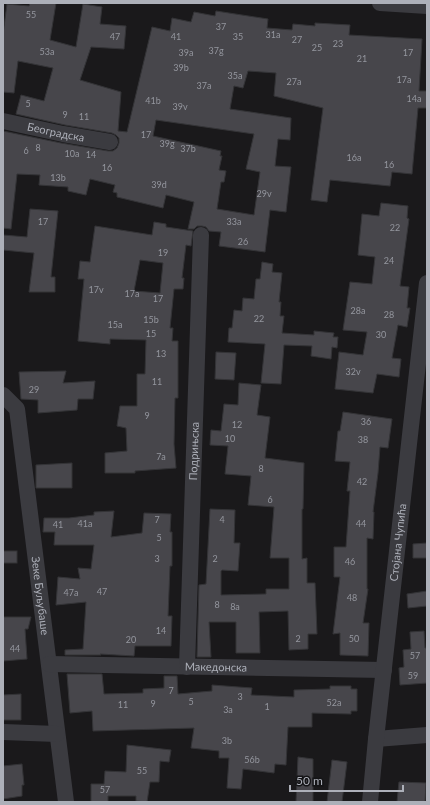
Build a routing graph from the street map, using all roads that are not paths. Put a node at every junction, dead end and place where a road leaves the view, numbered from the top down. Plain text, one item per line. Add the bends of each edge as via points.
1 (380, 3) edge
2 (427, 6) edge
3 (3, 121) edge
4 (110, 142) dead end
5 (201, 235) dead end
6 (427, 283) edge
7 (3, 394) edge
8 (49, 664) junction
9 (187, 666) junction
10 (384, 670) junction
11 (3, 732) edge
12 (57, 734) junction
13 (427, 735) edge
14 (376, 739) junction
15 (66, 802) edge
16 (370, 802) edge

1 - 2 street
3 - 4 street, Београдска
5 - 9 street, Подрињска
6 - 10 street, Стојана Чупића
7 - 8 street, Зеке Буљубаше via 17,409
8 - 9 street, Македонска
8 - 12 street, Зеке Буљубаше
9 - 10 street, Македонска
10 - 14 street, Стојана Чупића
11 - 12 street
12 - 15 street, Зеке Буљубаше
13 - 14 street
14 - 16 street, Стојана Чупића

